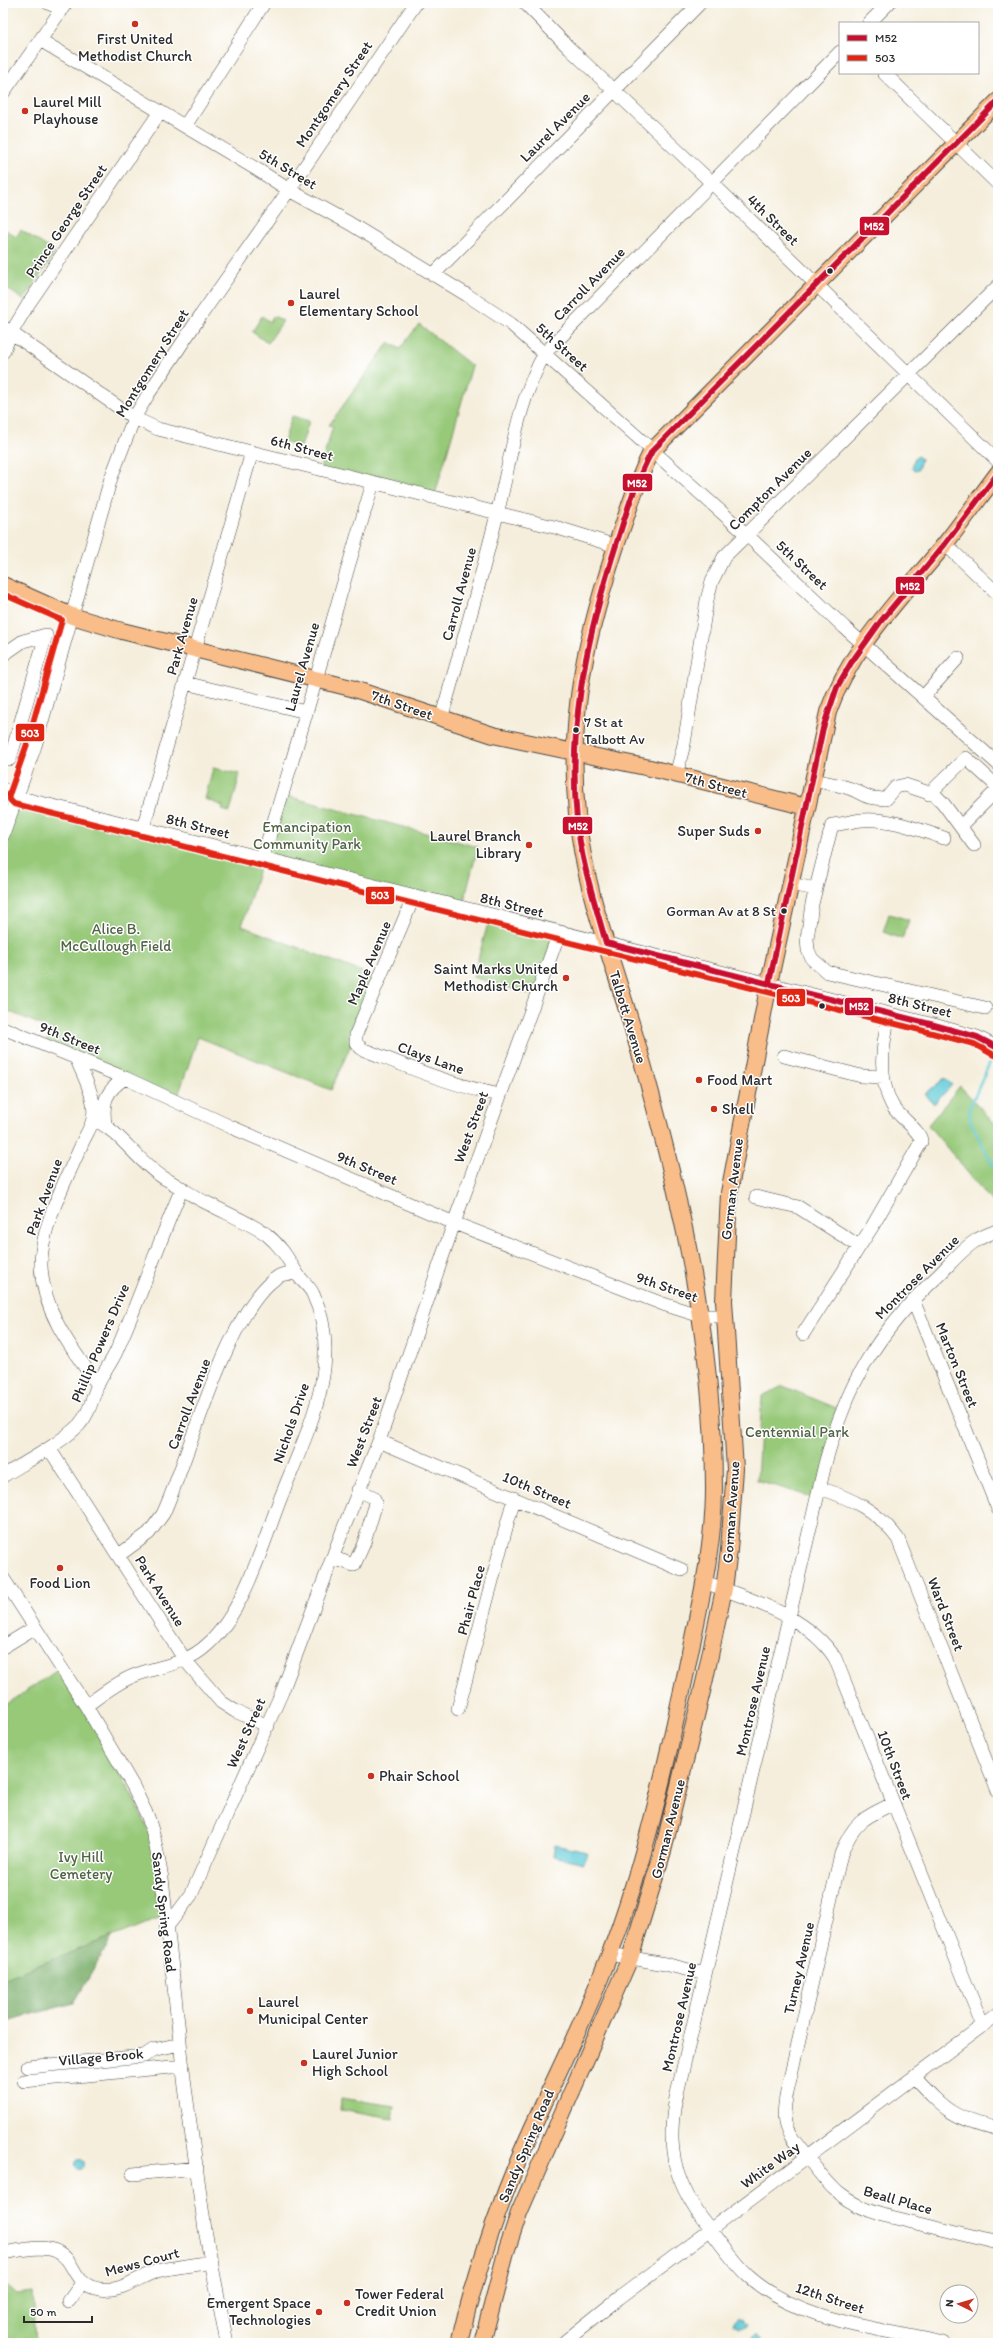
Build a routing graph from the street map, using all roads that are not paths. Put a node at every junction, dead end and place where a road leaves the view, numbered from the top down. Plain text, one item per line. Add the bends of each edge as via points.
1 (48, 3) edge
2 (264, 3) edge
3 (416, 3) edge
4 (525, 3) edge
5 (700, 3) edge
6 (889, 3) edge
7 (64, 6) edge
8 (870, 22) edge
9 (40, 40) junction
10 (839, 53) edge
11 (885, 74) edge
12 (7, 78) edge
13 (613, 90) junction
14 (3, 93) edge
15 (998, 101) edge
16 (160, 112) junction
17 (185, 126) junction
18 (956, 144) junction
19 (711, 182) junction
20 (998, 184) edge
21 (289, 190) junction
22 (433, 275) junction
23 (816, 285) junction
24 (998, 286) edge
25 (7, 330) edge
26 (3, 352) edge
27 (545, 353) junction
28 (908, 374) junction
29 (134, 418) junction
30 (652, 451) junction
31 (252, 452) junction
32 (998, 461) edge
33 (998, 473) edge
34 (373, 483) junction
35 (498, 513) junction
36 (748, 535) junction
37 (945, 544) junction
38 (616, 546) junction
39 (3, 585) edge
40 (998, 594) edge
41 (72, 616) junction
42 (864, 644) junction
43 (195, 650) junction
44 (3, 655) edge
45 (958, 658) dead end
46 (315, 679) junction
47 (185, 683) junction
48 (924, 696) junction
49 (306, 712) junction
50 (441, 719) junction
51 (574, 754) junction
52 (3, 756) edge
53 (998, 764) edge
54 (676, 775) junction
55 (812, 780) junction
56 (998, 788) edge
57 (3, 789) edge
58 (929, 794) junction
59 (17, 796) junction
60 (807, 807) junction
61 (961, 826) junction
62 (143, 828) junction
63 (3, 835) edge
64 (944, 838) dead end
65 (974, 845) dead end
66 (262, 859) junction
67 (790, 884) junction
68 (816, 889) junction
69 (414, 896) junction
70 (559, 933) junction
71 (606, 943) junction
72 (769, 983) junction
73 (985, 1008) dead end
74 (889, 1014) junction
75 (3, 1028) edge
76 (356, 1043) joint
77 (993, 1045) edge
78 (784, 1056) dead end
79 (77, 1060) junction
80 (884, 1077) junction
81 (126, 1078) junction
82 (500, 1095) junction
83 (93, 1119) junction
84 (105, 1124) junction
85 (182, 1188) junction
86 (756, 1197) dead end
87 (454, 1223) junction
88 (997, 1229) edge
89 (859, 1246) junction
90 (296, 1274) junction
91 (913, 1300) junction
92 (701, 1316) junction
93 (724, 1316) junction
94 (803, 1334) dead end
95 (98, 1385) junction
96 (379, 1441) junction
97 (49, 1448) junction
98 (3, 1476) edge
99 (820, 1488) junction
100 (358, 1490) junction
101 (514, 1498) junction
102 (998, 1509) edge
103 (119, 1555) junction
104 (333, 1558) junction
105 (682, 1570) dead end
106 (3, 1578) edge
107 (705, 1582) junction
108 (724, 1589) junction
109 (789, 1618) junction
110 (34, 1628) junction
111 (3, 1647) edge
112 (185, 1660) junction
113 (86, 1706) junction
114 (458, 1709) dead end
115 (268, 1726) junction
116 (998, 1791) edge
117 (892, 1804) junction
118 (166, 1928) junction
119 (610, 1954) junction
120 (630, 1958) junction
121 (705, 1974) junction
122 (998, 2014) edge
123 (983, 2026) junction
124 (180, 2044) junction
125 (182, 2066) junction
126 (28, 2067) dead end
127 (914, 2077) junction
128 (24, 2081) dead end
129 (998, 2129) edge
130 (807, 2158) junction
131 (197, 2168) junction
132 (133, 2174) dead end
133 (710, 2229) junction
134 (998, 2243) edge
135 (3, 2253) edge
136 (212, 2262) junction
137 (82, 2283) junction
138 (69, 2301) dead end
139 (227, 2343) edge
140 (459, 2343) edge
141 (482, 2343) edge
142 (563, 2343) edge
143 (943, 2343) edge

1 - 7 street
2 - 17 street
3 - 21 street, Montgomery Street
4 - 13 street, 4th Street
5 - 13 street, Laurel Avenue
6 - 8 street
7 - 9 street
9 - 12 street
9 - 16 street, 5th Street
10 - 19 street, Carroll Avenue
11 - 18 street
12 - 14 street
13 - 19 street, 4th Street
13 - 22 street, Laurel Avenue
15 - 18 main road, Talbott Avenue
16 - 17 street, 5th Street
16 - 25 street, Prince George Street via 53,268
17 - 21 street, 5th Street
18 - 20 street
18 - 23 main road, Talbott Avenue
19 - 23 street, 4th Street
19 - 27 street, Carroll Avenue
21 - 22 street, 5th Street via 349,223
21 - 29 street, Montgomery Street via 188,335
22 - 27 street, 5th Street via 511,324
23 - 28 street, 4th Street
23 - 30 main road, Talbott Avenue
24 - 28 street, Compton Avenue
25 - 26 street, Prince George Street
25 - 29 street, 6th Street
27 - 30 street, 5th Street
27 - 35 street, Carroll Avenue via 528,390
28 - 32 street, 4th Street
28 - 36 street, Compton Avenue
29 - 31 street, 6th Street via 171,433
29 - 41 street, Montgomery Street via 111,478
30 - 36 street, 5th Street
30 - 38 main road, Talbott Avenue via 642,471
31 - 34 street, 6th Street
31 - 43 street, Park Avenue
33 - 37 main road, Gorman Avenue
34 - 35 street, 6th Street
34 - 46 street, Laurel Avenue
35 - 38 street, 6th Street
35 - 50 street, Carroll Avenue
36 - 42 street, 5th Street
36 - 54 street, Compton Avenue via 724,557 712,581 684,744
37 - 40 street
37 - 42 main road, Gorman Avenue via 902,593
38 - 51 main road, Talbott Avenue via 582,668
39 - 41 main road, 7th Street
41 - 43 main road, 7th Street
41 - 59 street, Montgomery Street via 35,746
42 - 48 street, 5th Street
42 - 55 main road, Gorman Avenue via 844,674 833,697 823,728
43 - 46 main road, 7th Street
43 - 47 street, Park Avenue
44 - 52 street via 23,641 46,635 10,759
45 - 48 street
46 - 49 street, Laurel Avenue
46 - 50 main road, 7th Street via 392,700
47 - 49 street
47 - 62 street, Park Avenue
48 - 53 street, 5th Street
49 - 66 street, Laurel Avenue
50 - 51 main road, 7th Street via 501,737
51 - 54 main road, 7th Street
51 - 71 main road, Talbott Avenue via 577,821 592,893
54 - 60 main road, 7th Street
55 - 58 street via 856,791 862,796 872,798 886,799 896,787 905,785
55 - 60 main road, Gorman Avenue
56 - 58 street via 966,758
56 - 61 street
57 - 59 street, 8th Street
58 - 61 street via 935,795
59 - 62 street, 8th Street
59 - 63 street, Montgomery Street
60 - 67 main road, Gorman Avenue
61 - 65 street
62 - 66 street, 8th Street
64 - 68 street via 900,824 881,821 861,820 832,825
66 - 69 street, 8th Street
67 - 68 street
67 - 72 main road, Gorman Avenue
68 - 73 street via 807,939 808,950 818,965 827,972
69 - 70 street, 8th Street
69 - 76 street, Maple Avenue via 356,1034
70 - 71 street, 8th Street
70 - 82 street, West Street
71 - 72 street, 8th Street
71 - 92 main road, Talbott Avenue via 673,1177
72 - 74 street, 8th Street
72 - 93 main road, Gorman Avenue via 729,1193
74 - 77 street, 8th Street
74 - 80 street via 884,1039
75 - 79 street, 9th Street
76 - 82 street, Clays Lane via 362,1049 421,1074 462,1087
78 - 80 street via 861,1076
79 - 81 street, 9th Street
79 - 83 street, Park Avenue via 92,1098
80 - 89 street via 892,1105 899,1116 922,1137
81 - 84 street via 110,1090 107,1096
81 - 87 street, 9th Street via 231,1127
82 - 87 street, West Street
83 - 84 street, Nichols Drive
83 - 95 street, Park Avenue via 46,1234 41,1266 53,1317 64,1338
84 - 85 street, Nichols Drive via 150,1169
85 - 90 street, Nichols Drive via 268,1236 288,1257
85 - 95 street, Phillip Powers Drive via 115,1354
86 - 89 street via 798,1207
87 - 92 street, 9th Street via 652,1300
87 - 96 street, West Street
88 - 91 street, Montrose Avenue via 976,1240
89 - 94 street
90 - 103 street, Carroll Avenue via 280,1276 272,1282 246,1312 229,1346 163,1514 150,1533
90 - 112 street, Nichols Drive via 312,1291 323,1327 325,1364 316,1405 238,1602 208,1645
91 - 99 street, Montrose Avenue via 883,1334 853,1383 837,1422
91 - 102 street, Marton Street
92 - 93 street, 9th Street
92 - 107 main road, Gorman Avenue via 709,1389 714,1476 714,1518
93 - 108 main road, Gorman Avenue via 735,1469 730,1550
95 - 97 street, Phillip Powers Drive via 86,1416
96 - 100 street, West Street
96 - 101 street, 10th Street
97 - 98 street, Phillip Powers Drive
97 - 103 street, Park Avenue
99 - 109 street, Montrose Avenue
99 - 116 street, Ward Street via 848,1497 870,1509 898,1539
100 - 104 street, West Street
100 - 104 street via 373,1497 376,1503 364,1543 354,1565
101 - 105 street, 10th Street
101 - 114 street, Phair Place
103 - 112 street, Park Avenue
104 - 115 street, West Street
106 - 110 street, Sandy Spring Road
107 - 108 street, 10th Street
107 - 119 main road, Gorman Avenue via 677,1714 643,1852
108 - 109 street, 10th Street
108 - 120 main road, Gorman Avenue via 663,1851
109 - 117 street, 10th Street via 818,1636 835,1658
109 - 121 street, Montrose Avenue
110 - 111 street
110 - 113 street, Sandy Spring Road
112 - 113 street, Nichols Drive via 134,1675 110,1688
112 - 115 street, Park Avenue via 221,1702
113 - 118 street, Sandy Spring Road via 133,1786 148,1817 162,1878
115 - 118 street, West Street via 191,1895
117 - 123 street, 10th Street
117 - 130 street, Turney Avenue via 859,1821 850,1833 841,1854 784,2107 789,2132
118 - 124 street, Sandy Spring Road
119 - 120 street
119 - 140 main road, Sandy Spring Road via 500,2206 466,2311
120 - 121 street
120 - 141 main road, Sandy Spring Road via 519,2213
121 - 133 street, Montrose Avenue via 676,2098 672,2131 679,2181 694,2209
122 - 123 street, White Way
123 - 127 street, White Way
124 - 125 street, Sandy Spring Road
124 - 126 street via 153,2050 144,2056
125 - 128 street, Village Brook
125 - 131 street, Sandy Spring Road
127 - 129 street via 948,2111 971,2122
127 - 130 street, White Way
130 - 133 street, White Way
130 - 134 street, Beall Place via 837,2194 854,2205 883,2215
131 - 132 street
131 - 136 street, Sandy Spring Road
133 - 142 street, White Way via 588,2321
133 - 143 street, 12th Street via 748,2276 785,2301 836,2320
135 - 137 street via 53,2250 62,2255
136 - 137 street, Mews Court via 155,2272 115,2288 101,2289
136 - 139 street, Sandy Spring Road
137 - 138 street

